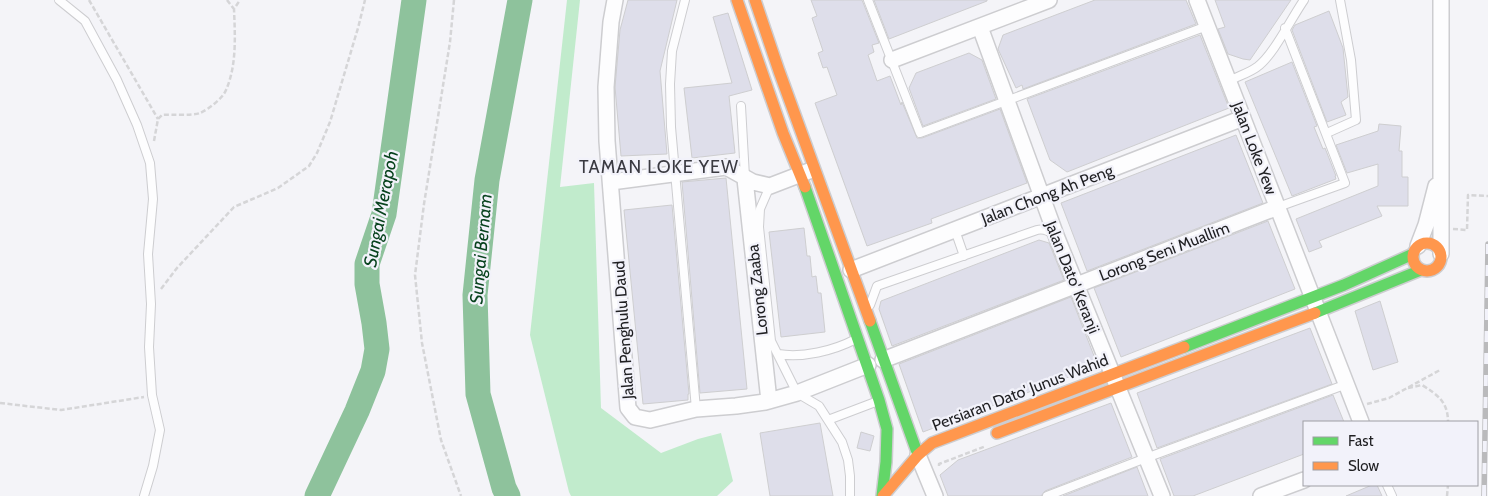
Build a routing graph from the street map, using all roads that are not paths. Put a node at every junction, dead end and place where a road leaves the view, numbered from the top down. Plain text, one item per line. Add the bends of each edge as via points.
1 (59, 0) edge
2 (615, 0) edge
3 (685, 0) edge
4 (736, 0) edge
5 (755, 0) edge
6 (868, 0) edge
7 (1049, 0) edge
8 (1197, 0) edge
9 (1304, 0) edge
10 (1340, 0) edge
11 (1441, 0) edge
12 (1207, 26) junction
13 (980, 28) junction
14 (1286, 28) junction
15 (892, 60) junction
16 (1229, 81) junction
17 (1007, 101) junction
18 (741, 106) dead end
19 (1243, 118) junction
20 (1327, 133) junction
21 (816, 168) junction
22 (1441, 173) junction
23 (676, 174) junction
24 (801, 175) junction
25 (745, 179) junction
26 (611, 182) junction
27 (770, 186) junction
28 (1041, 196) junction
29 (1278, 207) junction
30 (955, 230) junction
31 (1057, 238) junction
32 (1415, 250) junction
33 (1441, 254) junction
34 (964, 256) junction
35 (851, 270) junction
36 (1421, 270) junction
37 (1077, 285) junction
38 (1313, 297) junction
39 (1318, 311) junction
40 (867, 313) junction
41 (858, 338) junction
42 (778, 354) junction
43 (883, 360) junction
44 (868, 365) junction
45 (1112, 373) junction
46 (1347, 384) junction
47 (1118, 388) junction
48 (797, 393) junction
49 (880, 400) junction
50 (769, 401) junction
51 (696, 409) junction
52 (1358, 415) edge
53 (828, 420) junction
54 (887, 429) junction
55 (991, 436) dead end
56 (918, 455) junction
57 (936, 456) dead end
58 (1146, 458) junction
59 (1303, 480) edge
60 (1268, 495) edge
61 (144, 496) edge
62 (850, 496) edge
63 (882, 496) edge
64 (935, 496) edge
65 (1047, 496) edge
66 (1162, 496) edge

1 - 61 lane via 85,21 117,80 150,163 153,198 148,254 150,347 152,395 160,430
2 - 26 street, Jalan Penghulu Daud via 606,87
3 - 23 lane via 672,51 670,84
4 - 24 main road
5 - 21 main road
6 - 15 lane
7 - 13 street
8 - 12 street, Jalan Loke Yew
9 - 14 lane
10 - 20 lane via 1351,60 1356,120
11 - 22 street
12 - 16 street, Jalan Loke Yew
12 - 17 lane
13 - 15 street
13 - 17 street, Jalan Dato' Keranji
14 - 16 lane via 1262,63
14 - 20 lane
15 - 17 lane via 920,133
16 - 19 street, Jalan Loke Yew
17 - 28 street, Jalan Dato' Keranji
18 - 25 lane
19 - 28 street, Jalan Chong Ah Peng
19 - 29 street, Jalan Loke Yew
20 - 29 lane via 1345,183
21 - 24 street
21 - 35 main road
22 - 32 street
22 - 33 street
23 - 25 street via 726,167
23 - 26 street
23 - 51 lane
24 - 27 street
24 - 41 main road
25 - 27 street
25 - 50 street, Lorong Zaaba
26 - 51 street, Jalan Penghulu Daud via 628,408 634,417 650,420
27 - 42 lane via 760,209 759,227 771,341
28 - 30 street, Jalan Chong Ah Peng
28 - 31 street, Jalan Dato' Keranji
29 - 37 street, Lorong Seni Muallim
29 - 38 street, Jalan Loke Yew
30 - 34 lane
30 - 35 street, Jalan Chong Ah Peng
31 - 34 lane via 1042,229
31 - 37 street, Jalan Dato' Keranji
32 - 33 main road via 1422,243 1432,243
32 - 36 main road via 1414,263
32 - 38 main road, Persiaran Dato' Junus Wahid
33 - 36 main road via 1441,263 1434,270
34 - 40 lane via 877,286
35 - 40 main road
36 - 39 main road, Persiaran Dato' Junus Wahid
37 - 43 street, Lorong Seni Muallim
37 - 45 street, Jalan Dato' Keranji
38 - 39 street, Jalan Loke Yew
38 - 45 main road, Persiaran Dato' Junus Wahid
39 - 46 street, Jalan Loke Yew
39 - 47 main road, Persiaran Dato' Junus Wahid
40 - 43 main road
41 - 42 lane via 833,349 792,356
41 - 44 main road
42 - 48 lane
43 - 56 main road
44 - 48 street, Jalan Penghulu Daud
44 - 49 main road
45 - 47 street, Jalan Dato' Keranji
45 - 56 main road, Persiaran Dato' Junus Wahid via 932,444
46 - 52 street, Jalan Loke Yew
46 - 58 lane
47 - 55 main road, Persiaran Dato' Junus Wahid
47 - 58 street, Jalan Dato' Keranji
48 - 50 street, Jalan Penghulu Daud
48 - 53 lane via 819,406
49 - 53 lane
49 - 54 main road
50 - 51 street, Jalan Penghulu Daud
53 - 62 lane via 842,442 848,460
54 - 56 main road
54 - 63 main road
56 - 57 main road, Persiaran Dato' Junus Wahid
56 - 63 main road
56 - 64 street
58 - 65 lane
58 - 66 street, Jalan Dato' Keranji
59 - 60 street

